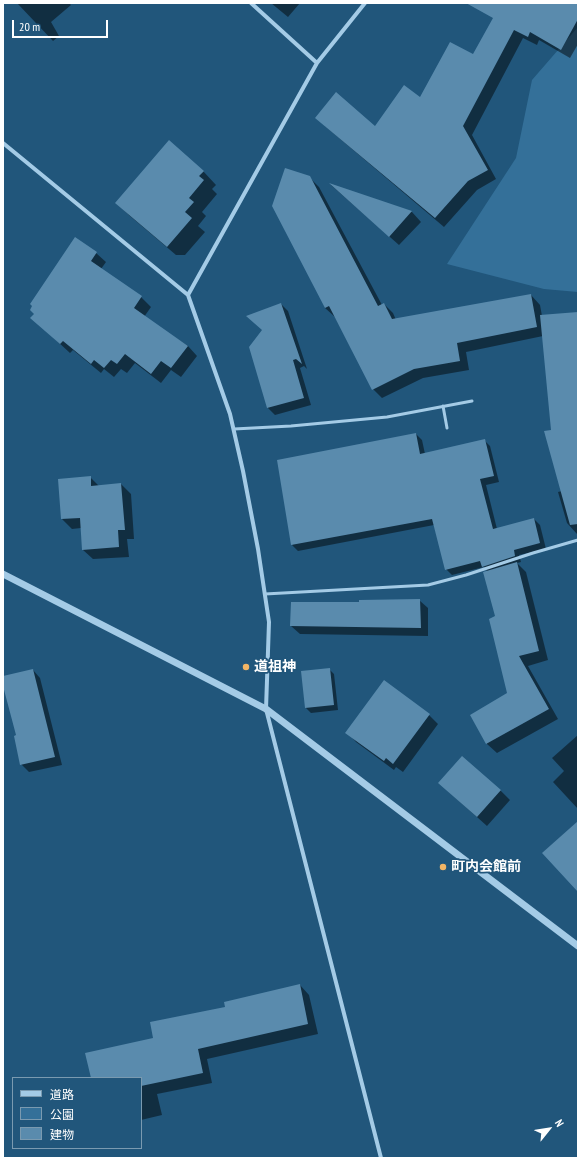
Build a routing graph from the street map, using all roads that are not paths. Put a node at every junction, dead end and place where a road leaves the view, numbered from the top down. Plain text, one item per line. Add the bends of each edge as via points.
1 (251, 3) edge
2 (365, 3) edge
3 (318, 63) junction
4 (3, 143) edge
5 (188, 295) junction
6 (472, 401) dead end
7 (443, 406) junction
8 (447, 428) dead end
9 (234, 429) junction
10 (578, 540) edge
11 (3, 574) edge
12 (265, 594) junction
13 (266, 709) junction
14 (578, 946) edge
15 (381, 1158) edge

1 - 3 street
2 - 3 street
3 - 5 street
4 - 5 street
5 - 9 street
6 - 7 lane
7 - 8 lane
7 - 9 lane via 387,417
9 - 12 street
10 - 12 lane via 533,552 466,576 428,585
11 - 13 street
12 - 13 street via 269,622
13 - 14 street
13 - 15 street

